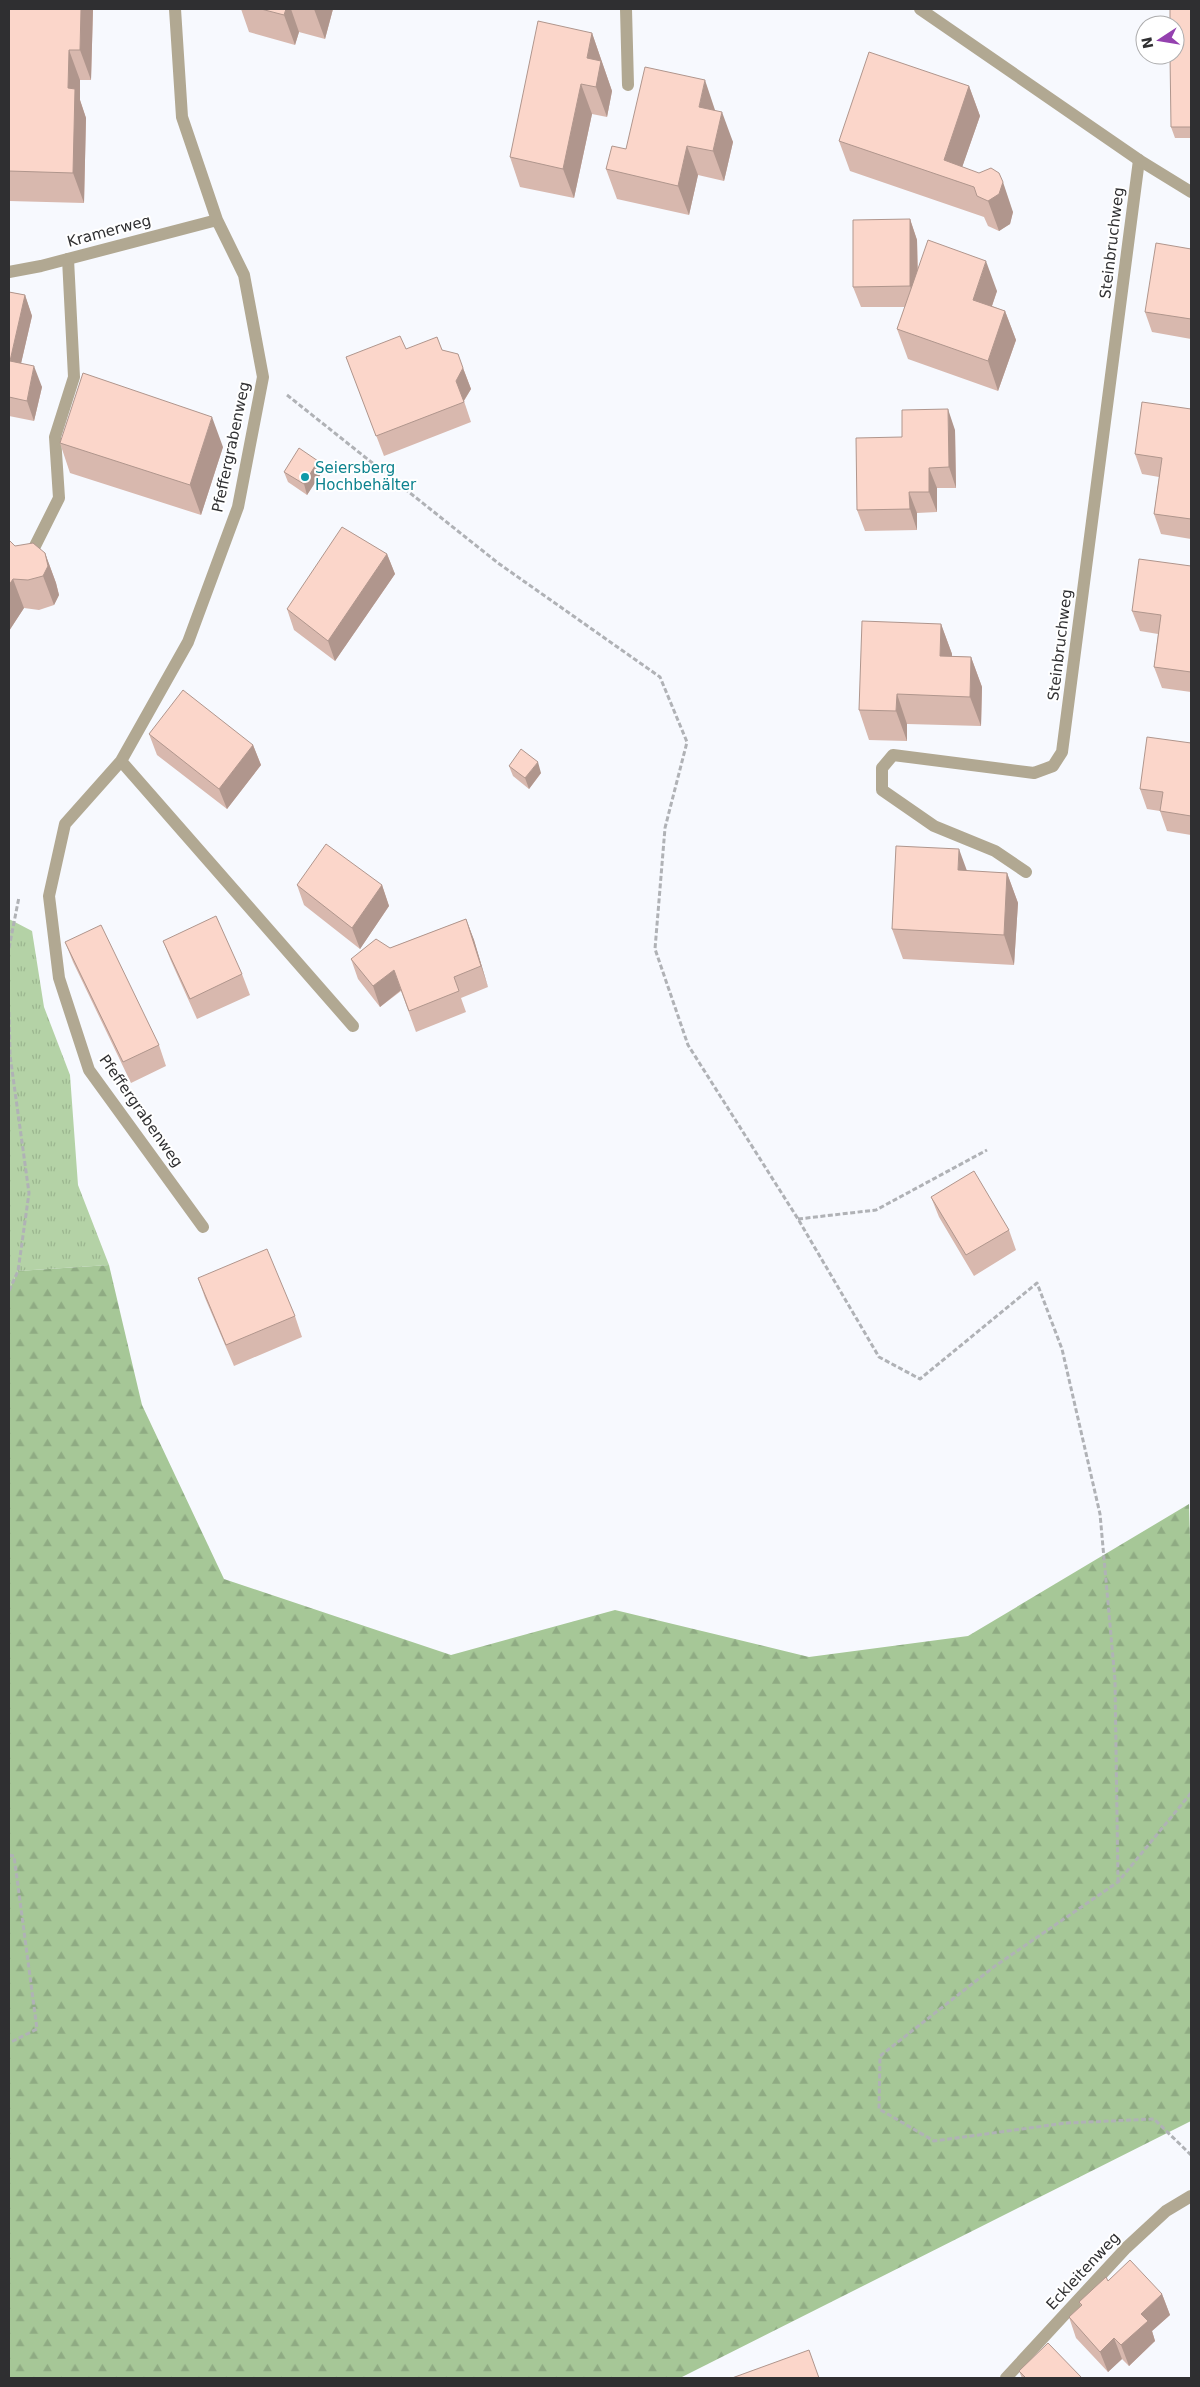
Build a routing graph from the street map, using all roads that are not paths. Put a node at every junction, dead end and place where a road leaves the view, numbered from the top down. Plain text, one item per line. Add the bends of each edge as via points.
1 (176, 9) edge
2 (626, 9) edge
3 (920, 9) edge
4 (628, 86) dead end
5 (1140, 160) junction
6 (1191, 192) edge
7 (216, 220) junction
8 (68, 259) junction
9 (9, 272) edge
10 (31, 554) edge
11 (121, 761) junction
12 (1026, 872) dead end
13 (353, 1026) dead end
14 (203, 1227) dead end
15 (1191, 2196) edge
16 (1006, 2378) edge

1 - 7 street, Pfeffergrabenweg via 182,117
2 - 4 street
3 - 5 street
5 - 6 street
5 - 12 street, Steinbruchweg via 1062,752 1053,766 1034,773 893,756 882,768 882,790 934,826 995,851
7 - 8 street, Kramerweg
7 - 11 street, Pfeffergrabenweg via 244,276 263,377 238,507 188,642
8 - 9 street, Kramerweg
8 - 10 street via 74,377 55,437 59,498
11 - 13 street
11 - 14 street, Pfeffergrabenweg via 65,824 49,896 59,978 89,1070
15 - 16 street, Eckleitenweg via 1166,2211 1126,2248

